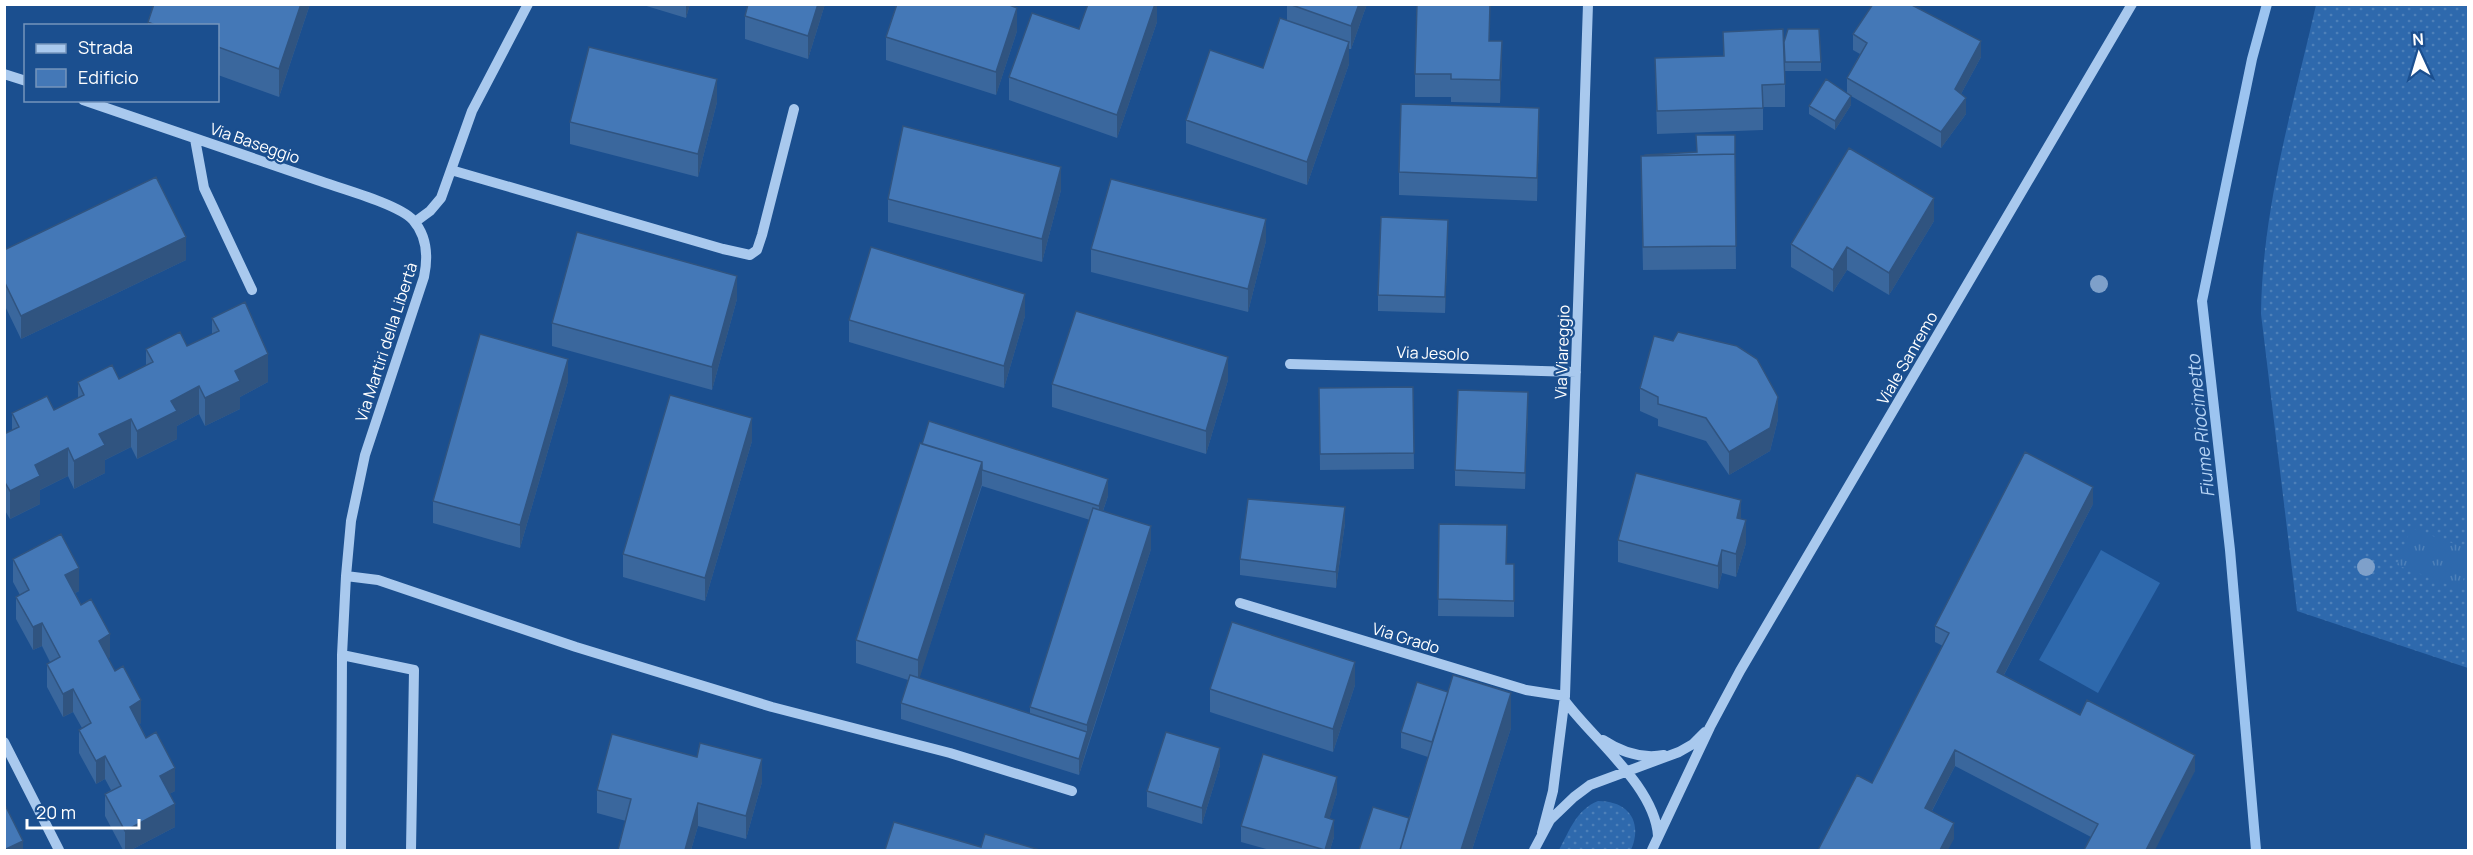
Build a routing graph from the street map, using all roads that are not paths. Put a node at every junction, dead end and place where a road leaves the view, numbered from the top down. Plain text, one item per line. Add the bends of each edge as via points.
1 (528, 4) edge
2 (1588, 4) edge
3 (2133, 4) edge
4 (4, 74) edge
5 (24, 80) edge
6 (89, 102) edge
7 (794, 109) dead end
8 (195, 139) junction
9 (451, 170) junction
10 (414, 222) junction
11 (252, 290) dead end
12 (1290, 364) dead end
13 (1576, 372) junction
14 (346, 576) junction
15 (1240, 603) dead end
16 (342, 655) junction
17 (1565, 699) junction
18 (1710, 727) junction
19 (1590, 732) junction
20 (4, 742) edge
21 (1679, 752) junction
22 (1626, 773) junction
23 (1072, 790) dead end
24 (1542, 833) junction
25 (1658, 837) junction
26 (59, 850) edge
27 (341, 850) edge
28 (411, 850) edge
29 (1534, 850) edge
30 (1652, 850) edge

1 - 9 street via 472,111
2 - 13 street, Via Viareggio
3 - 18 street, Viale Sanremo
4 - 5 street
6 - 8 street, Via Baseggio
7 - 9 street via 762,235 757,250 750,255
8 - 10 street, Via Baseggio via 355,193 404,212
8 - 11 street via 204,188
9 - 10 street via 441,198
10 - 14 street, Via Martiri della Libertà via 428,259 365,455 351,521
12 - 13 street, Via Jesolo
13 - 17 street, Via Viareggio
14 - 16 street, Via Martiri della Libertà
14 - 23 street via 378,580 576,647 772,707 950,753
15 - 17 street, Via Grado
16 - 27 street, Via Martiri della Libertà
16 - 28 street via 414,670
17 - 19 street
17 - 24 street, Via Viareggio via 1553,791
18 - 21 street, Viale Sanremo
18 - 25 street, Viale Sanremo
19 - 21 street via 1634,755
19 - 22 street
20 - 26 street
21 - 22 street, Viale Sanremo
22 - 24 street, Viale Sanremo via 1590,785 1558,811
22 - 25 street via 1654,811
24 - 29 street
25 - 30 street, Viale Sanremo

